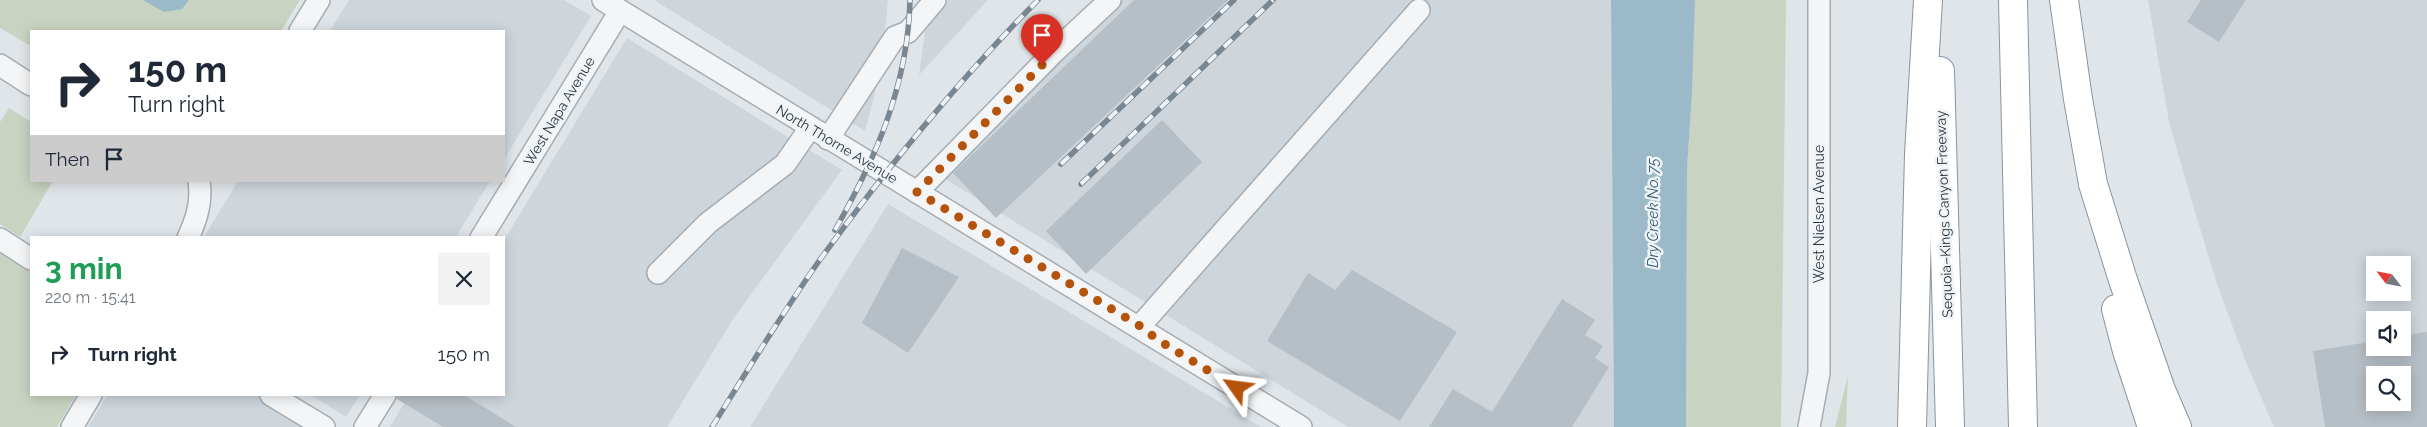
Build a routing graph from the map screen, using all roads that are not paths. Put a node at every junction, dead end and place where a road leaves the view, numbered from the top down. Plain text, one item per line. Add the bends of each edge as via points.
1 (319, 0) edge
2 (935, 0) edge
3 (1110, 0) edge
4 (1819, 0) edge
5 (1928, 0) edge
6 (1939, 0) edge
7 (2013, 0) edge
8 (2064, 0) edge
9 (611, 5) edge
10 (1419, 10) dead end
11 (301, 30) edge
12 (0, 65) edge
13 (30, 84) edge
14 (819, 133) junction
15 (199, 182) edge
16 (2093, 184) junction
17 (917, 192) junction
18 (189, 236) edge
19 (482, 236) edge
20 (0, 239) edge
21 (30, 258) edge
22 (658, 273) dead end
23 (1140, 326) junction
24 (91, 396) edge
25 (273, 396) edge
26 (384, 396) edge
27 (1913, 423) edge
28 (1288, 424) edge
29 (72, 427) edge
30 (324, 427) edge
31 (365, 427) edge
32 (1809, 427) edge
33 (1950, 427) edge
34 (2023, 427) edge
35 (2152, 427) edge
36 (2177, 427) edge

1 - 11 street
2 - 14 street via 908,32 895,38
3 - 17 street via 1054,52
4 - 32 street, West Nielsen Avenue via 1819,373
5 - 27 highway via 1919,154
6 - 33 highway, Sequoia–Kings Canyon Freeway
7 - 34 highway
8 - 16 highway
9 - 14 street, North Thorne Avenue
9 - 19 street, West Napa Avenue
10 - 23 street
12 - 13 street
14 - 17 street, North Thorne Avenue
14 - 22 street via 785,164 708,223
15 - 18 street via 201,196
16 - 35 highway via 2115,306 2126,351
16 - 36 highway via 2161,390
17 - 23 street, North Thorne Avenue
20 - 21 street
23 - 28 street, North Thorne Avenue
24 - 29 street
25 - 30 street
26 - 31 street

